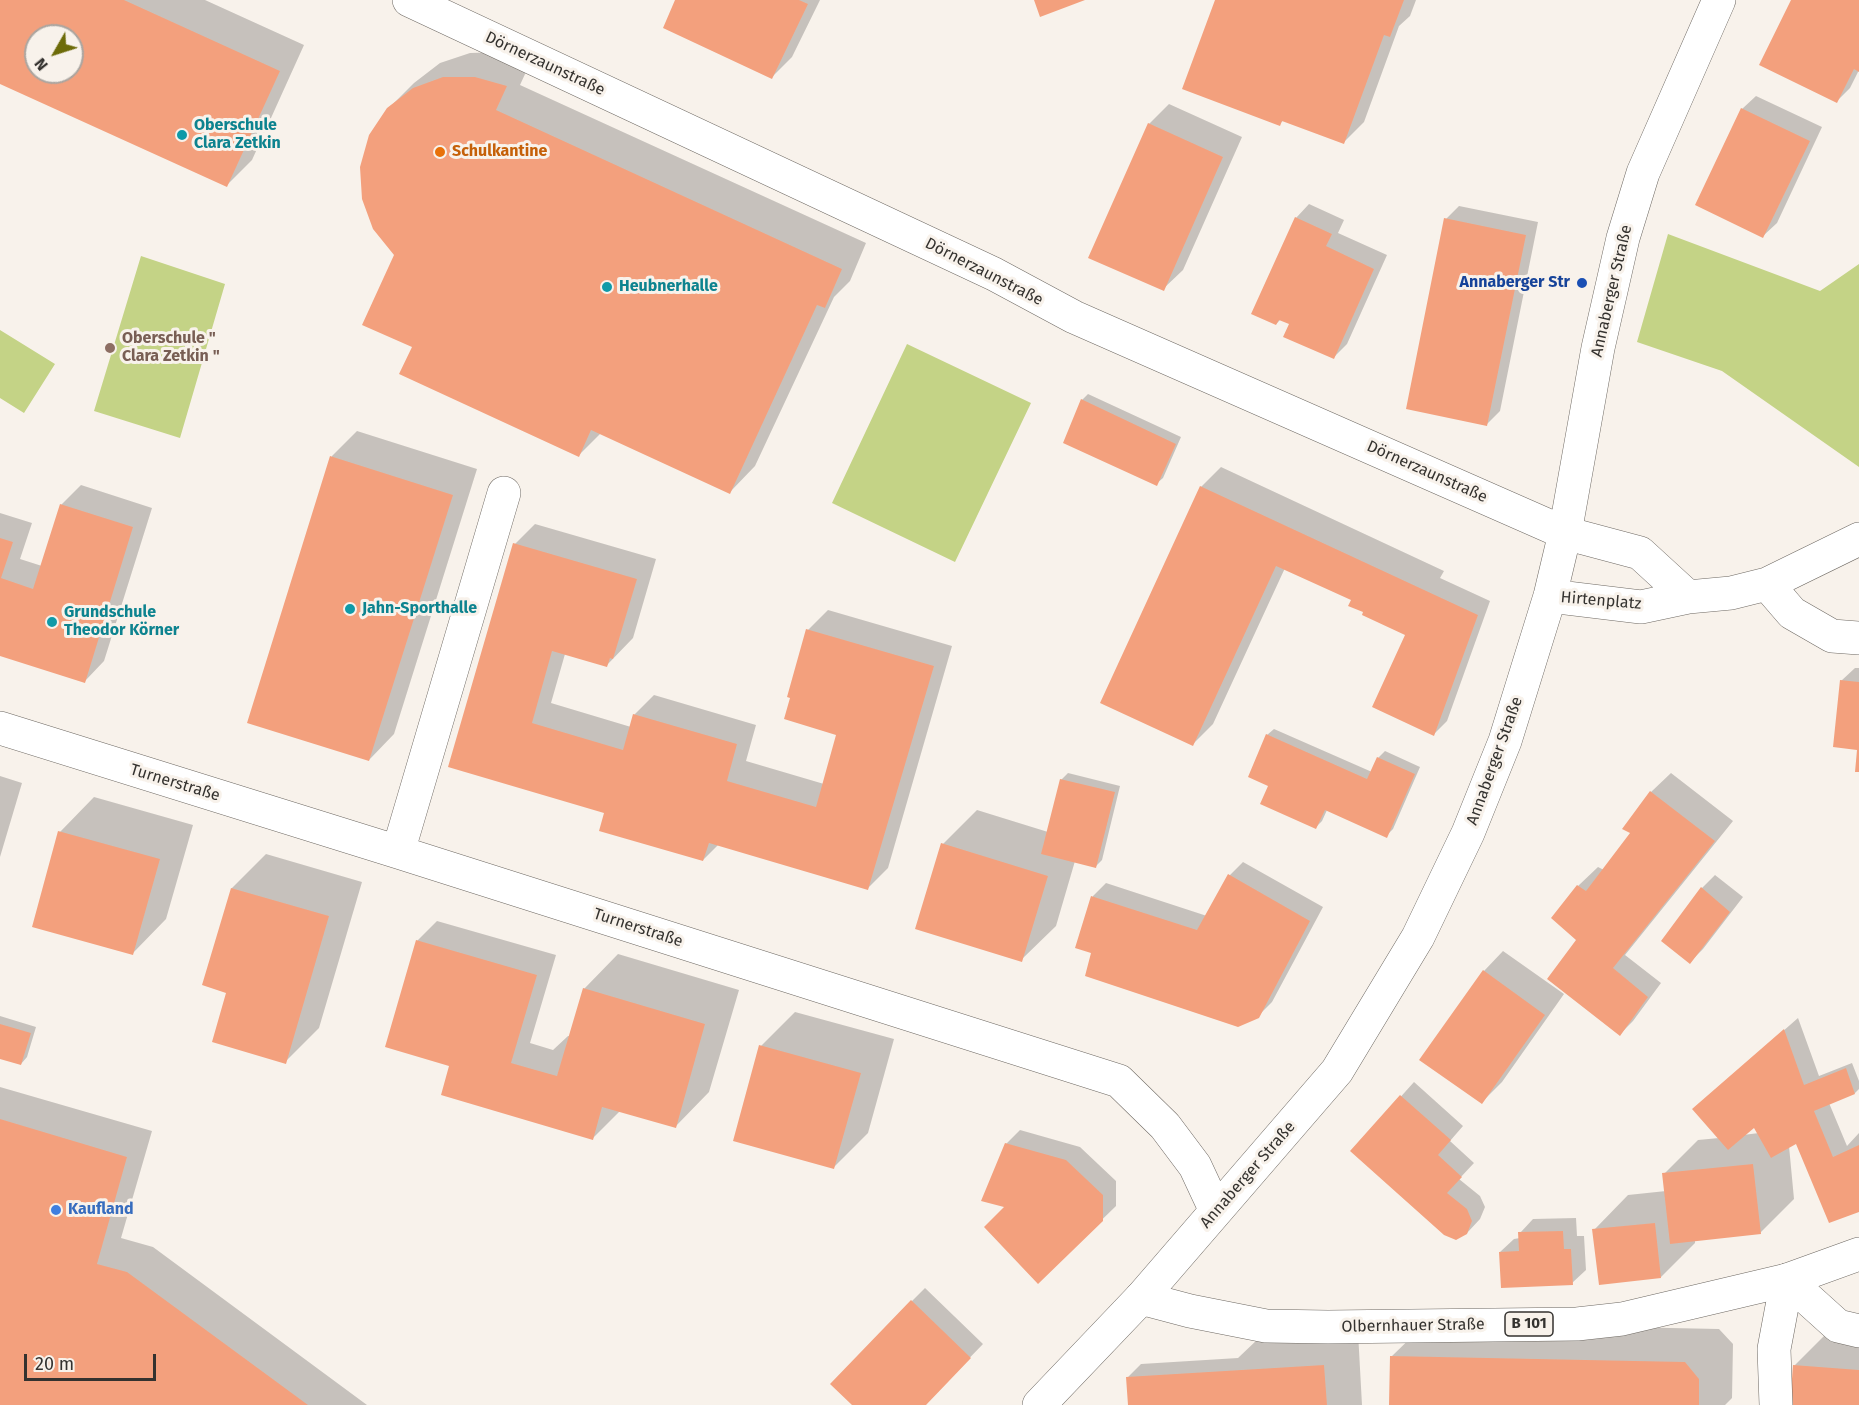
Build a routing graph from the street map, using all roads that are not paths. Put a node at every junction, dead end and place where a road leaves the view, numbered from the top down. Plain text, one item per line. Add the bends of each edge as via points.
1 (409, 0) edge
2 (1719, 0) edge
3 (504, 493) dead end
4 (1565, 533) junction
5 (1859, 539) edge
6 (1767, 584) junction
7 (1550, 596) junction
8 (1688, 597) junction
9 (1859, 638) edge
10 (0, 728) edge
11 (398, 852) junction
12 (1216, 1211) junction
13 (1859, 1254) edge
14 (1787, 1280) junction
15 (1141, 1298) junction
16 (1859, 1331) edge
17 (1040, 1405) edge
18 (1776, 1405) edge

1 - 4 street, Dörnerzaunstraße via 994,274 1074,317
2 - 4 street, Annaberger Straße via 1643,173 1623,238 1598,348
3 - 11 street
4 - 7 street, Annaberger Straße
4 - 8 street via 1640,553
5 - 6 street, Hirtenplatz
6 - 8 street, Hirtenplatz via 1731,593
6 - 9 street via 1792,612 1832,636
7 - 8 street, Hirtenplatz via 1641,607
7 - 12 street, Annaberger Straße via 1505,741 1468,833 1418,937 1337,1071
10 - 11 street, Turnerstraße
11 - 12 street, Turnerstraße via 1119,1081 1165,1126 1195,1166
12 - 15 street, Annaberger Straße
13 - 14 street, Olbernhauer Straße / B 101
14 - 15 street, Olbernhauer Straße / B 101 via 1622,1319 1577,1324 1266,1326
14 - 16 street via 1838,1326
14 - 18 street via 1774,1348
15 - 17 street, Annaberger Straße

